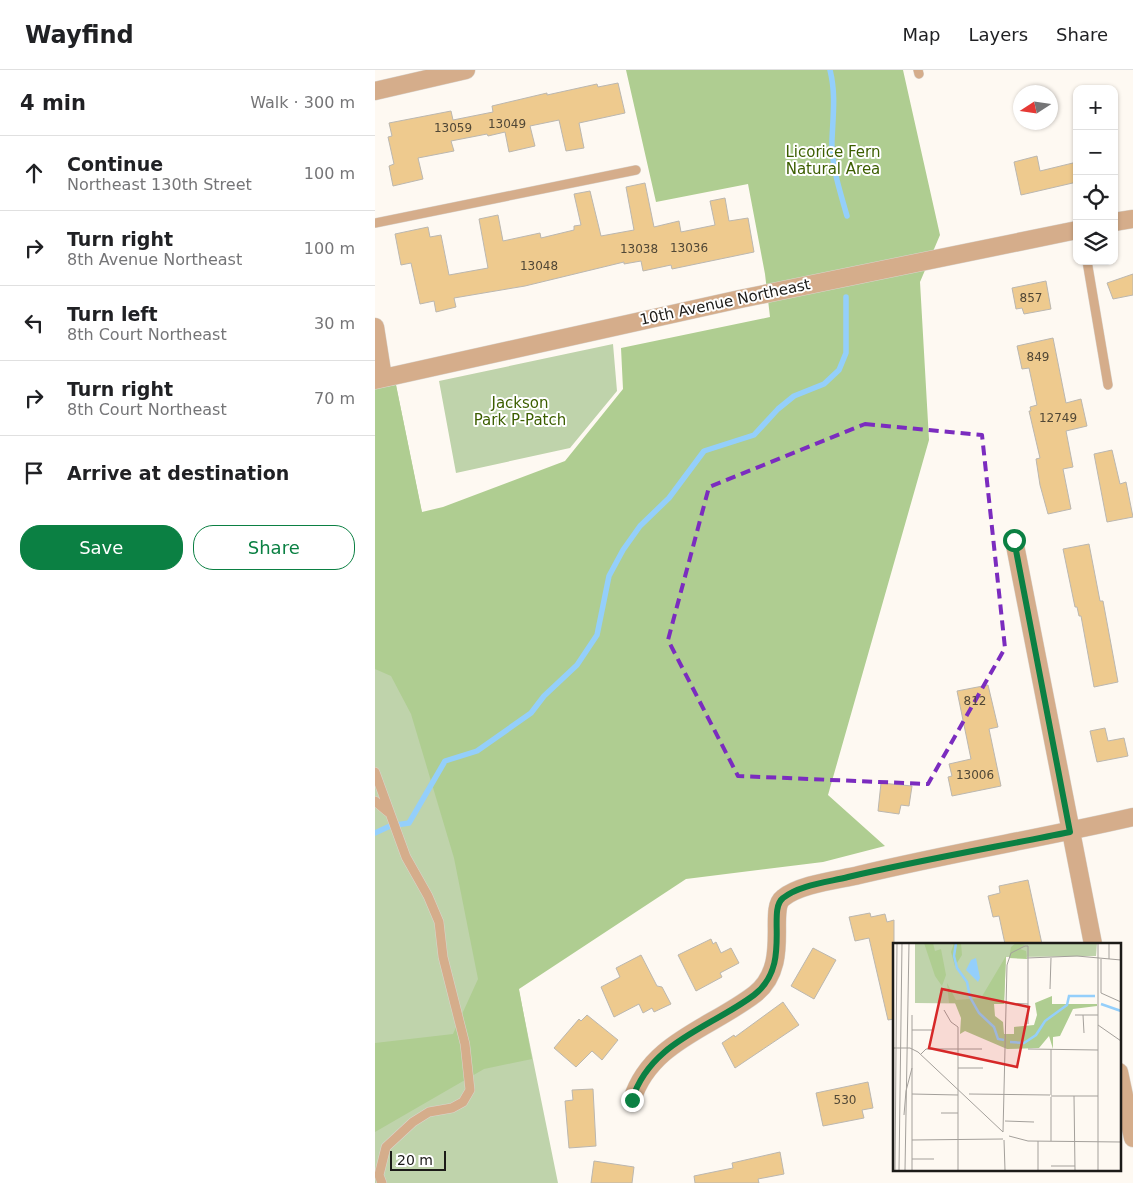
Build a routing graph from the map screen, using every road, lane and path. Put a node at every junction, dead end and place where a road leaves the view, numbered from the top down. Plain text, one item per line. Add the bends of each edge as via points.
1 (466, 70) edge
2 (375, 90) edge
3 (636, 170) dead end
4 (1133, 219) edge
5 (1118, 221) edge
6 (375, 223) edge
7 (1073, 231) edge
8 (1088, 265) edge
9 (375, 328) edge
10 (379, 379) edge
11 (1108, 385) dead end
12 (1014, 540) dead end
13 (375, 772) edge
14 (375, 801) edge
15 (392, 816) junction
16 (1133, 817) edge
17 (1070, 832) junction
18 (1093, 943) edge
19 (1121, 1081) edge
20 (632, 1100) dead end
21 (1133, 1138) edge
22 (382, 1183) edge

1 - 2 street
3 - 6 lane
4 - 5 street
7 - 10 street, 10th Avenue Northeast via 763,294
8 - 11 lane
9 - 10 street
12 - 17 street
13 - 15 lane
14 - 15 lane
15 - 22 lane via 406,857 439,922 443,957 465,1044 470,1090 463,1102 452,1108 429,1112 386,1147 379,1175
16 - 17 street
17 - 18 street
17 - 20 street via 837,880 783,898 780,902 775,965 768,981 748,999 664,1052 646,1069
19 - 21 street

